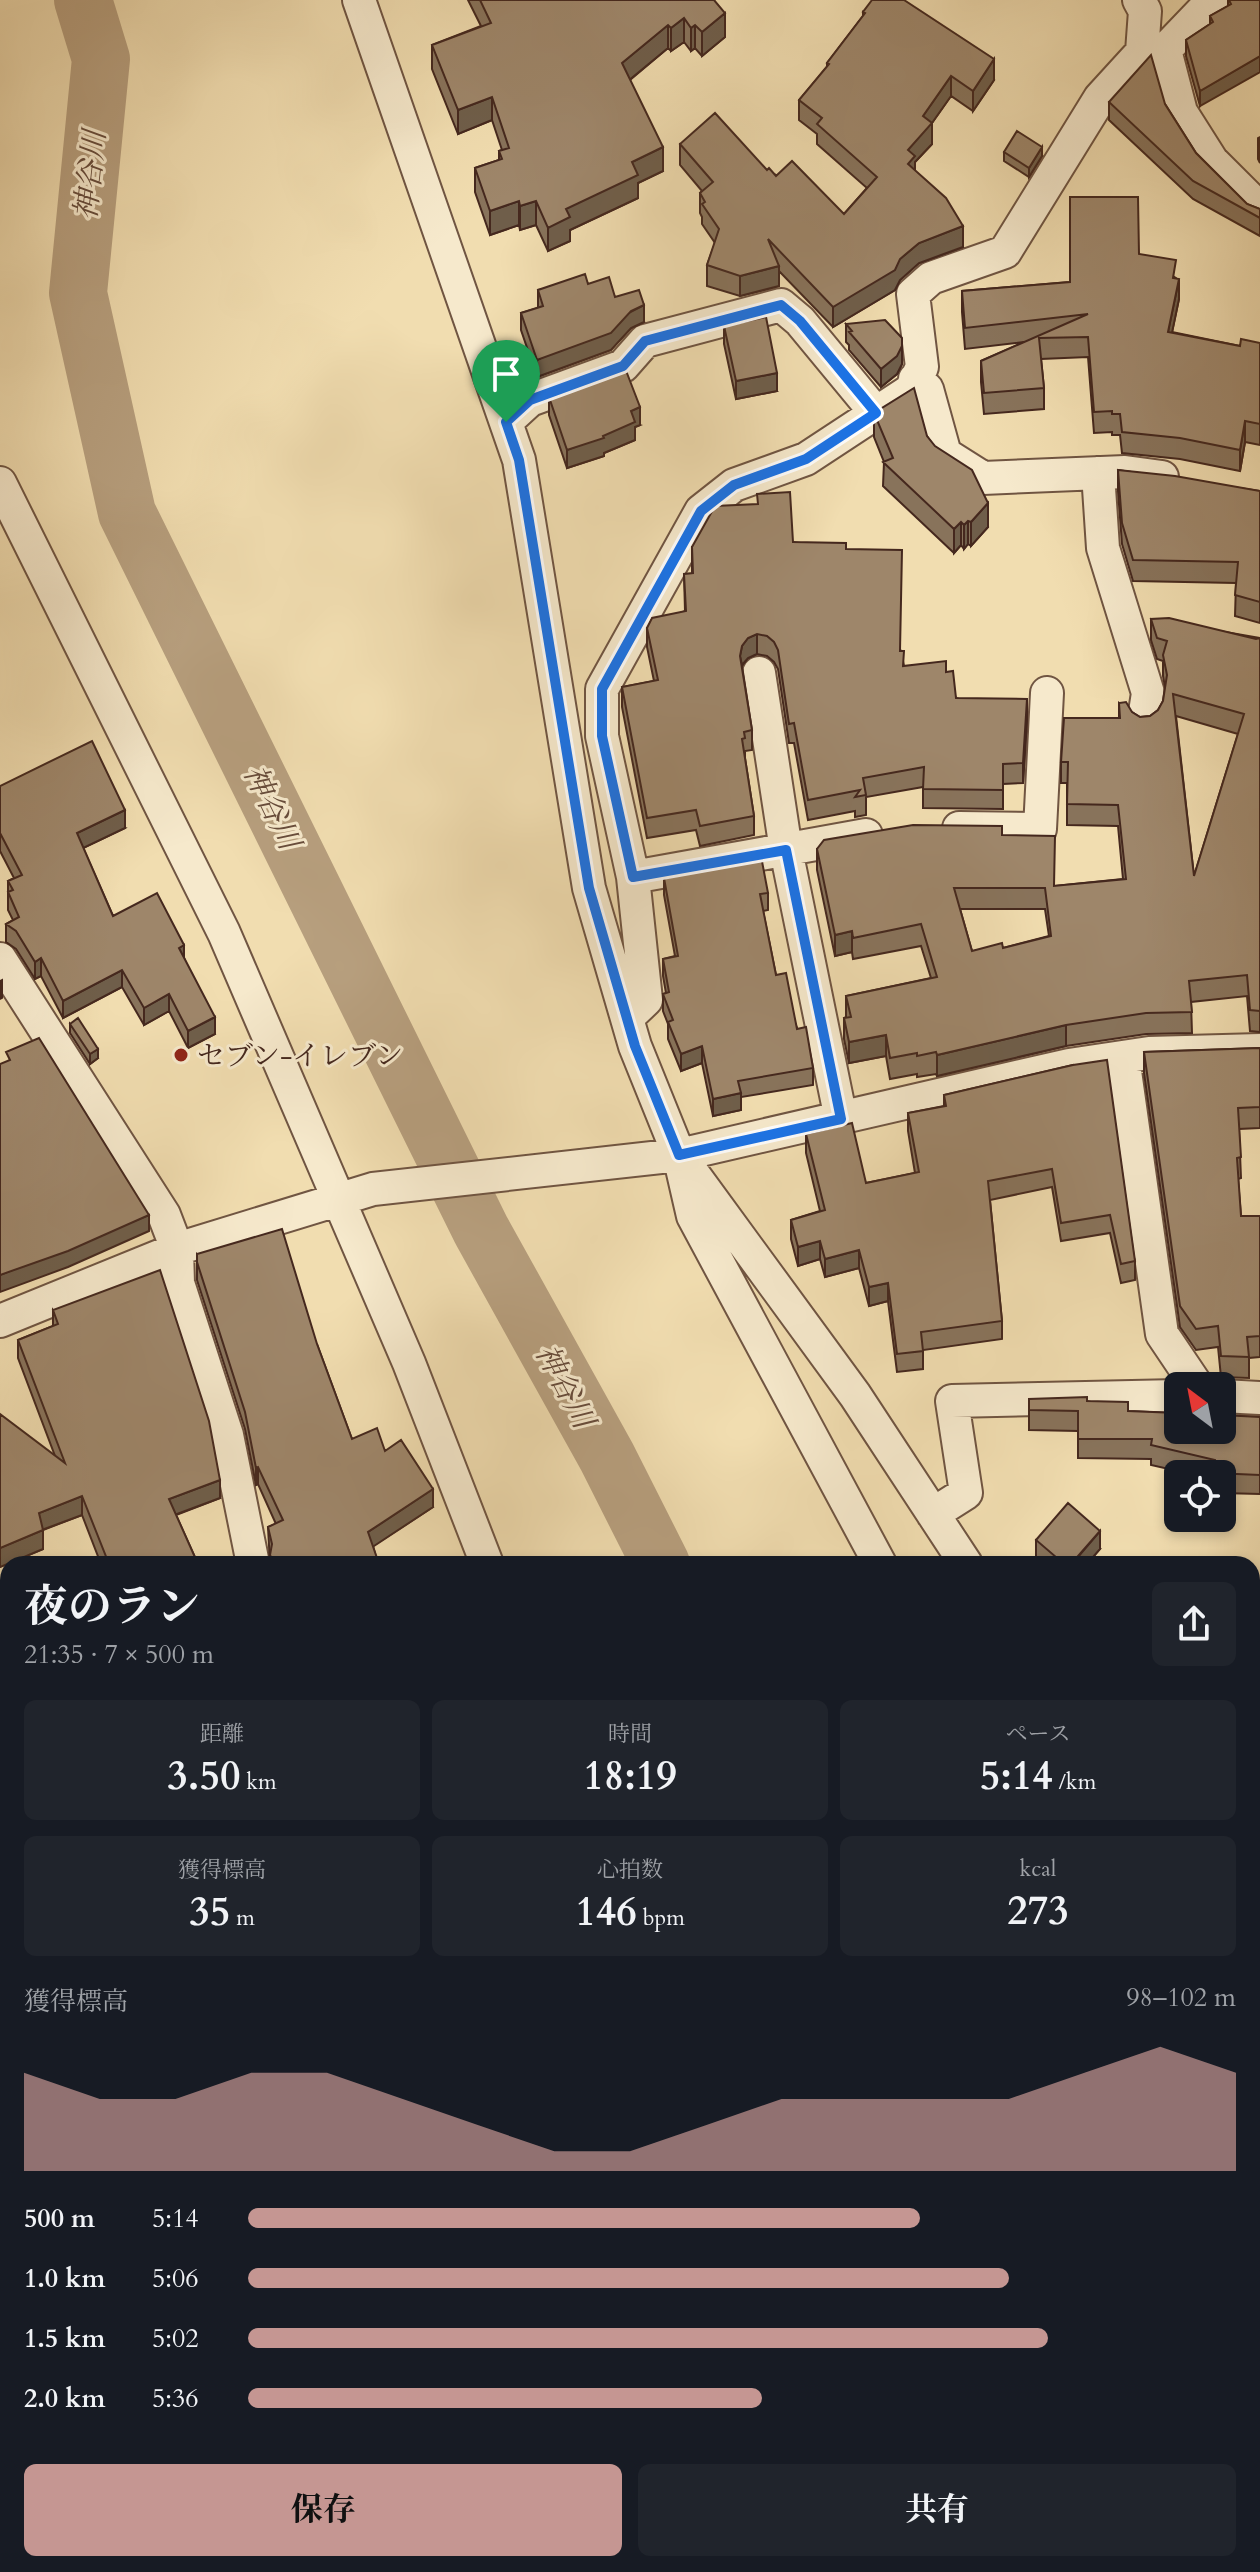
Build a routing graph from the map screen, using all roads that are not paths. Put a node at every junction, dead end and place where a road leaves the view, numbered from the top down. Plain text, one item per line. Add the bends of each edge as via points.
1 (359, 0) edge
2 (1139, 0) edge
3 (1213, 0) edge
4 (1154, 51) junction
5 (1260, 209) edge
6 (915, 379) junction
7 (876, 413) junction
8 (506, 422) junction
9 (1098, 473) junction
10 (1192, 481) edge
11 (0, 483) edge
12 (1159, 620) edge
13 (1127, 622) junction
14 (759, 673) dead end
15 (1047, 693) dead end
16 (1144, 719) edge
17 (936, 828) edge
18 (891, 830) edge
19 (786, 850) junction
20 (633, 877) junction
21 (0, 959) edge
22 (627, 1018) junction
23 (1260, 1050) edge
24 (1123, 1057) junction
25 (841, 1119) junction
26 (679, 1155) junction
27 (337, 1199) junction
28 (177, 1249) junction
29 (0, 1321) edge
30 (1188, 1372) edge
31 (1164, 1396) edge
32 (1236, 1397) edge
33 (1260, 1398) edge
34 (933, 1514) junction
35 (251, 1556) edge
36 (484, 1556) edge
37 (876, 1556) edge
38 (961, 1556) edge

1 - 8 street
2 - 4 street
3 - 4 street
4 - 5 street via 1181,112 1212,161
4 - 6 street via 1100,98 1005,252 931,278 913,294 922,367
6 - 7 street via 911,390
6 - 9 street via 927,389 945,454 983,478
7 - 8 street via 781,305 645,341 623,366 530,400
7 - 20 street via 806,459 734,485 701,511 602,689 602,736
8 - 22 street via 519,460 589,888
9 - 10 street
9 - 13 street via 1103,548
11 - 27 street via 224,933
12 - 13 street
13 - 16 street via 1148,693
14 - 19 street
15 - 17 street via 1040,829
18 - 19 street
19 - 20 street
19 - 25 street
20 - 22 street via 646,1000
21 - 28 street via 164,1215
22 - 26 street
23 - 24 street
24 - 25 street
24 - 30 street via 1162,1334
25 - 26 street
26 - 27 street via 373,1189
26 - 34 street via 855,1395
26 - 37 street via 693,1216
27 - 28 street
27 - 36 street via 409,1363
28 - 29 street
28 - 35 street via 178,1283 227,1435
31 - 34 street via 952,1401 966,1493
32 - 33 street
34 - 38 street

